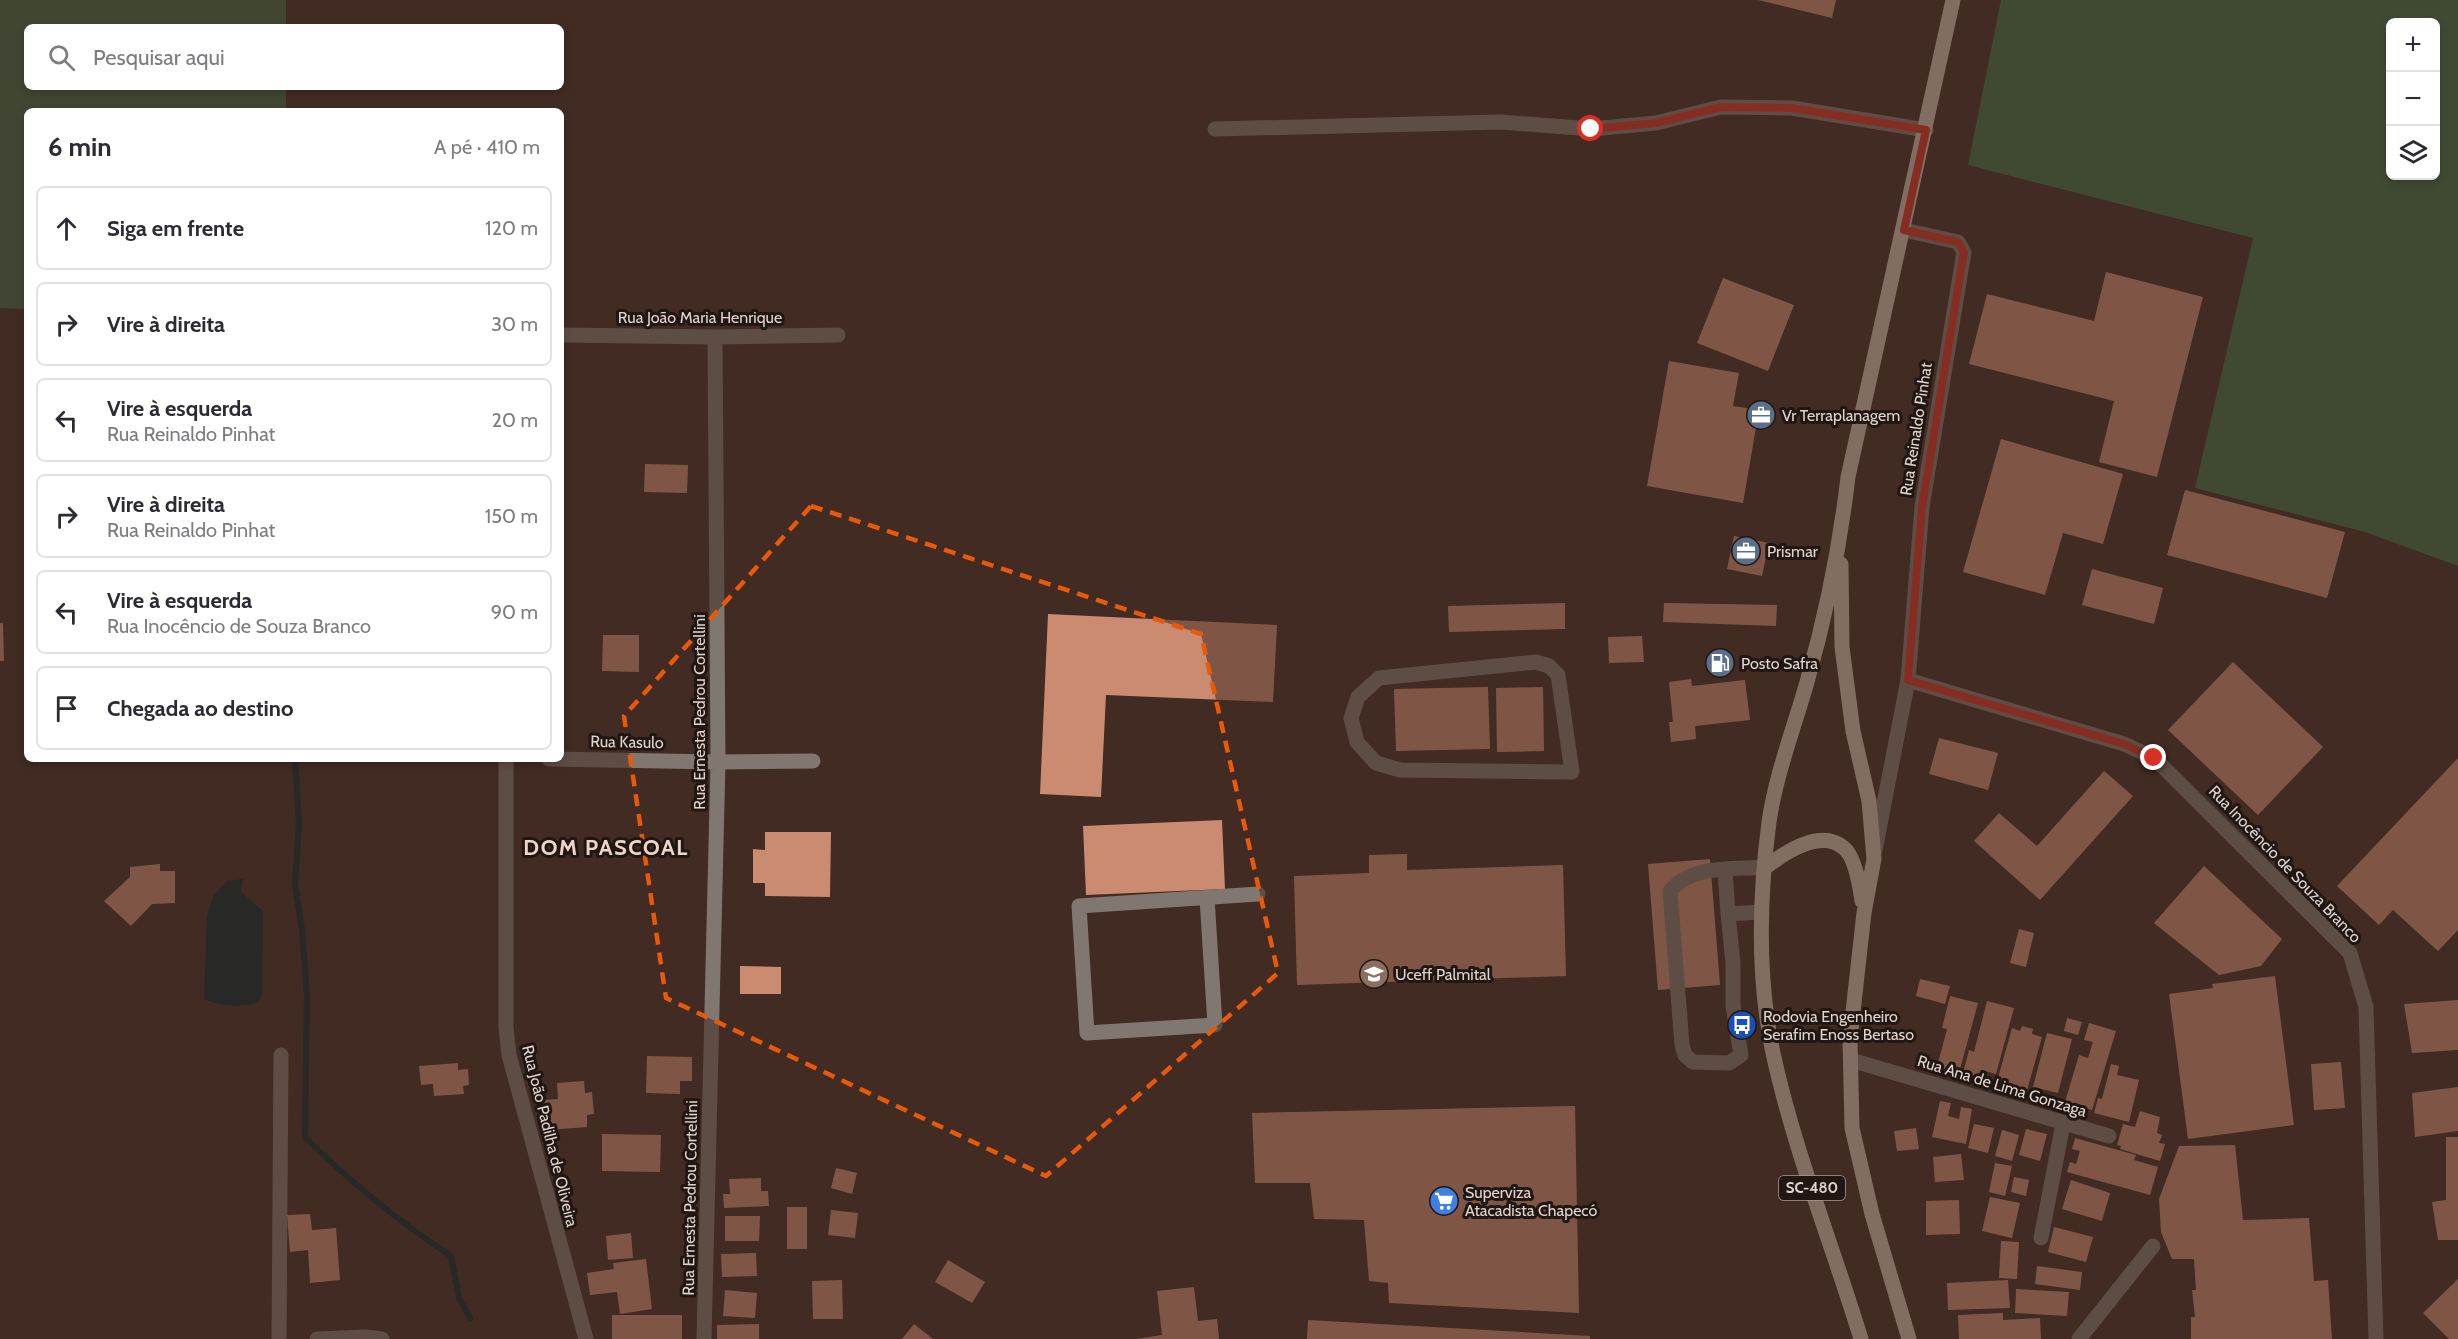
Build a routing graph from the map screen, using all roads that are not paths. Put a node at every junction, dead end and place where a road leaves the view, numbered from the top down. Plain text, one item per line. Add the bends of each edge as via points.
1 (1953, 0) edge
2 (1215, 129) dead end
3 (1926, 130) junction
4 (1904, 230) junction
5 (564, 335) edge
6 (838, 335) dead end
7 (715, 337) junction
8 (1840, 540) junction
9 (1908, 680) junction
10 (564, 759) edge
11 (813, 761) dead end
12 (506, 762) edge
13 (718, 762) junction
14 (1572, 772) joint
15 (1874, 859) junction
16 (1766, 867) junction
17 (1725, 870) junction
18 (1258, 894) dead end
19 (1207, 898) junction
20 (1761, 912) junction
21 (1864, 913) junction
22 (1728, 914) junction
23 (281, 1055) dead end
24 (1851, 1060) junction
25 (2063, 1124) junction
26 (2109, 1136) dead end
27 (2041, 1238) dead end
28 (2153, 1246) dead end
29 (279, 1339) edge
30 (317, 1339) edge
31 (382, 1339) edge
32 (585, 1339) edge
33 (704, 1339) edge
34 (1861, 1339) edge
35 (1909, 1339) edge
36 (2079, 1339) edge
37 (2376, 1339) edge

1 - 3 main road, SC-480
2 - 3 street via 1500,122 1591,129 1656,123 1733,107 1792,108
3 - 4 main road, SC-480
4 - 8 main road, SC-480 via 1848,477
4 - 9 street, Rua Reinaldo Pinhat via 1958,242 1964,252 1922,507
5 - 7 street, Rua João Maria Henrique
6 - 7 street, Rua João Maria Henrique
7 - 13 street, Rua Ernesta Pedrou Cortellini
8 - 15 main road via 1842,647 1853,731 1869,801
8 - 16 main road, SC-480 via 1808,680 1780,771
9 - 15 street, Rua Reinaldo Pinhat
9 - 37 street, Rua Inocêncio de Souza Branco via 2124,744 2154,758 2350,953 2366,1007
10 - 13 street, Rua Kasulo
11 - 13 street, Rua Kasulo
12 - 32 street, Rua João Padilha de Oliveira via 509,1055
13 - 33 street, Rua Ernesta Pedrou Cortellini
14 - 14 street via 1558,675 1548,666 1536,662 1379,678 1358,697 1352,718 1357,742 1376,764 1401,770
15 - 21 main road
16 - 17 street
16 - 20 main road, SC-480
16 - 21 main road via 1784,852 1806,843 1829,841 1845,848 1858,876
17 - 22 street
17 - 22 street via 1682,879 1670,891 1682,1045 1693,1062 1729,1063 1741,1055 1733,1006
18 - 19 street
19 - 19 street via 1215,1025 1087,1034 1079,906
20 - 22 street
20 - 34 main road, SC-480 via 1762,975 1780,1081
21 - 24 main road
23 - 29 street
24 - 25 street, Rua Ana de Lima Gonzaga
24 - 35 main road via 1852,1128 1872,1214
25 - 26 street, Rua Ana de Lima Gonzaga
25 - 27 street
28 - 36 street
30 - 31 street

